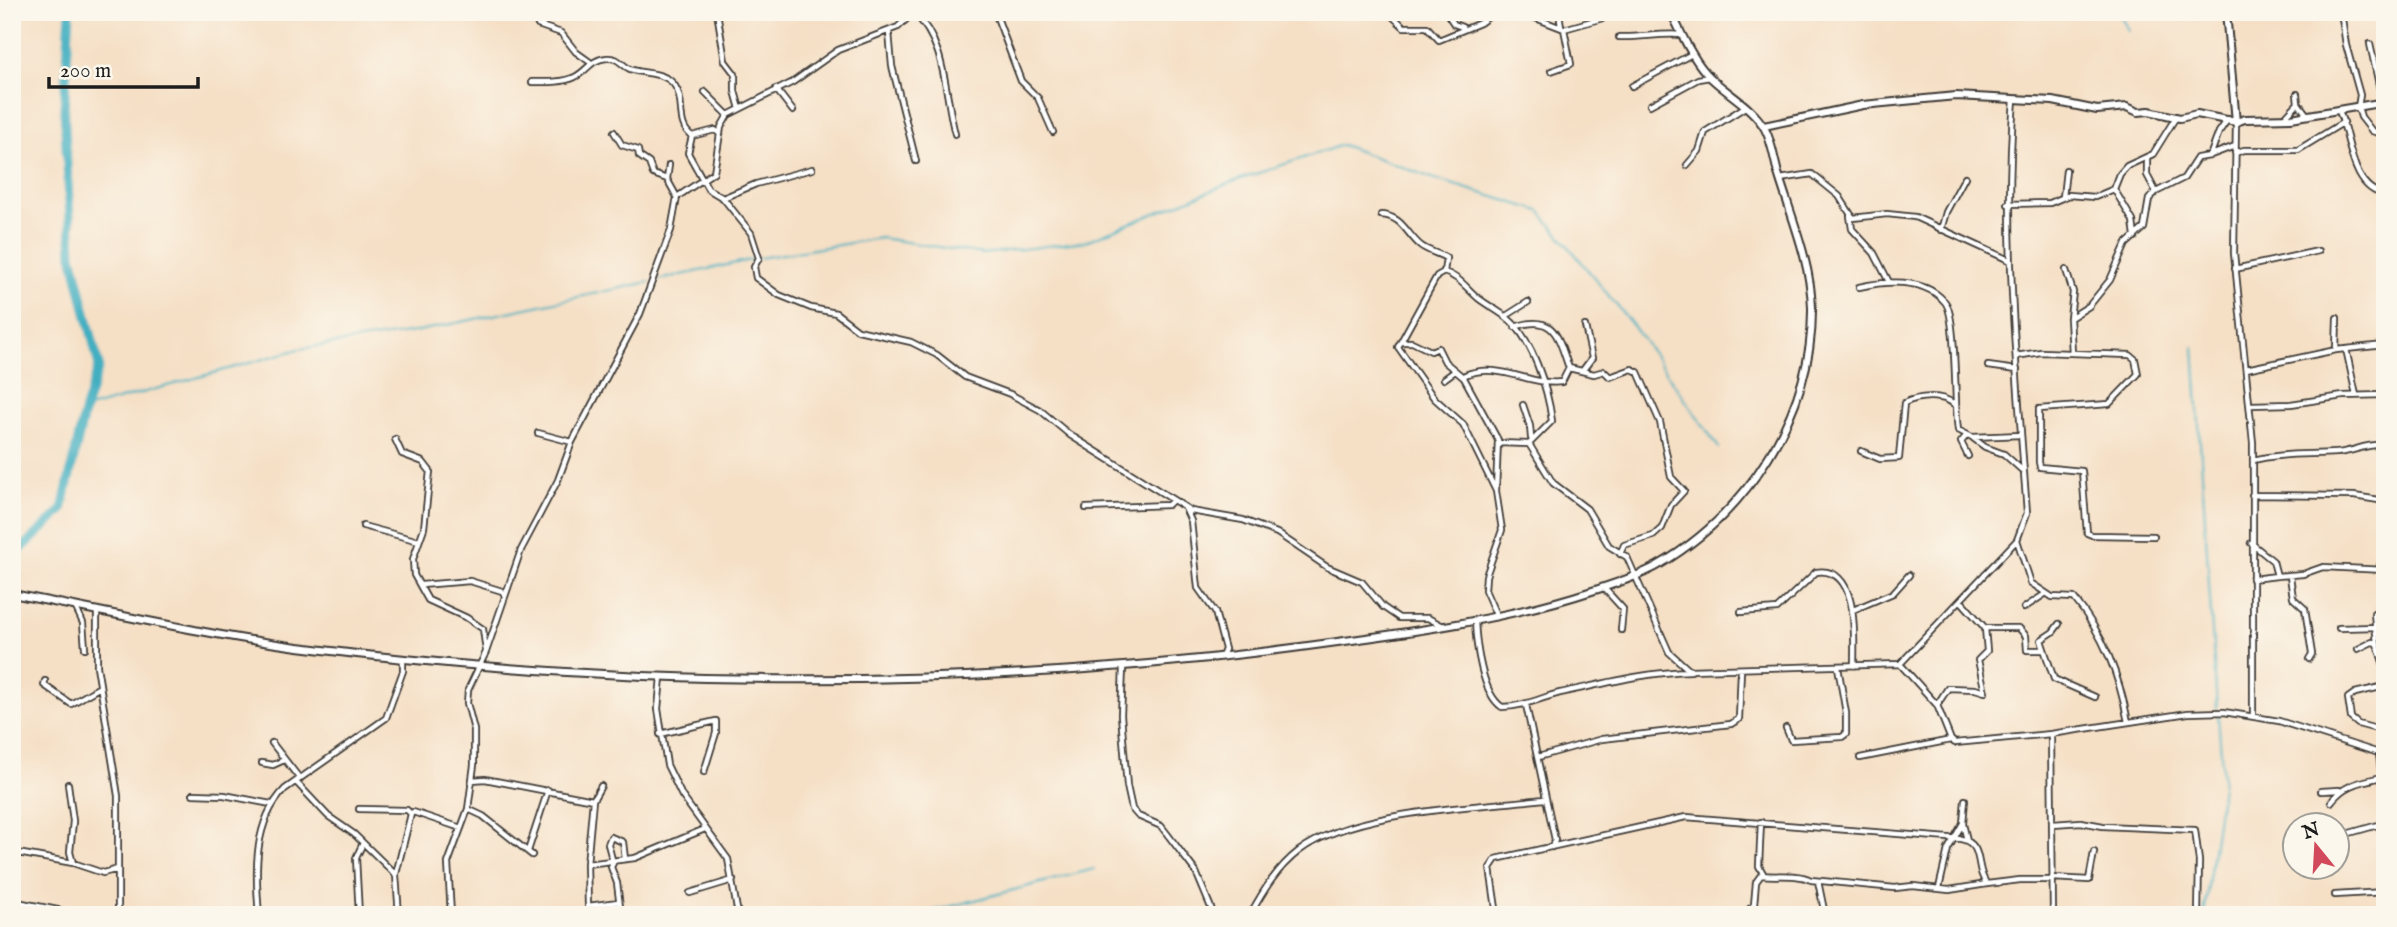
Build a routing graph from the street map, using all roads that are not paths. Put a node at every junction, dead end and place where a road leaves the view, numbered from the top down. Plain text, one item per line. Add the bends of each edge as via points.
1 (533, 12) edge
2 (717, 12) edge
3 (914, 12) edge
4 (995, 12) edge
5 (1388, 12) edge
6 (1446, 12) edge
7 (1495, 12) edge
8 (1520, 12) edge
9 (1559, 12) edge
10 (1624, 12) edge
11 (1671, 12) edge
12 (2226, 12) edge
13 (2341, 12) edge
14 (1462, 27) junction
15 (1563, 28) junction
16 (889, 32) junction
17 (1682, 35) junction
18 (1619, 37) dead end
19 (2370, 44) dead end
20 (1693, 53) junction
21 (591, 62) junction
22 (1551, 71) dead end
23 (1711, 77) junction
24 (532, 82) dead end
25 (1632, 86) dead end
26 (776, 89) junction
27 (705, 92) dead end
28 (2297, 94) dead end
29 (2014, 99) junction
30 (2384, 102) edge
31 (2298, 103) junction
32 (1650, 105) dead end
33 (1745, 107) junction
34 (2358, 107) junction
35 (740, 109) junction
36 (793, 111) dead end
37 (2339, 111) junction
38 (728, 115) junction
39 (2308, 116) junction
40 (2176, 117) junction
41 (2228, 118) junction
42 (2284, 118) junction
43 (2236, 122) junction
44 (2344, 122) junction
45 (1764, 125) junction
46 (614, 132) dead end
47 (1053, 132) dead end
48 (720, 134) junction
49 (955, 134) dead end
50 (692, 135) junction
51 (2385, 135) edge
52 (2235, 146) junction
53 (2235, 153) junction
54 (2210, 156) junction
55 (2147, 158) junction
56 (916, 161) dead end
57 (668, 165) dead end
58 (1687, 165) dead end
59 (812, 169) dead end
60 (2066, 170) dead end
61 (1965, 177) dead end
62 (667, 179) junction
63 (1780, 179) junction
64 (702, 182) junction
65 (2114, 189) junction
66 (2156, 192) junction
67 (2385, 194) edge
68 (677, 197) junction
69 (2063, 197) junction
70 (723, 198) junction
71 (2008, 204) junction
72 (1381, 215) dead end
73 (1850, 216) junction
74 (1941, 230) junction
75 (2135, 237) junction
76 (2318, 251) dead end
77 (2009, 260) junction
78 (2235, 269) junction
79 (2066, 270) dead end
80 (1444, 272) junction
81 (1889, 282) junction
82 (1859, 287) dead end
83 (1528, 302) dead end
84 (1506, 316) junction
85 (2070, 318) junction
86 (2337, 318) dead end
87 (1585, 326) dead end
88 (1515, 327) junction
89 (1402, 342) junction
90 (2385, 345) edge
91 (2346, 349) junction
92 (2336, 350) junction
93 (2072, 353) junction
94 (2016, 356) junction
95 (1988, 366) dead end
96 (1570, 368) junction
97 (2246, 369) junction
98 (1582, 370) junction
99 (2017, 370) junction
100 (1455, 371) junction
101 (1464, 378) junction
102 (1444, 379) dead end
103 (1544, 384) junction
104 (2356, 395) junction
105 (2385, 395) edge
106 (1954, 404) junction
107 (1523, 405) dead end
108 (2250, 405) junction
109 (538, 433) dead end
110 (2021, 435) junction
111 (1966, 436) junction
112 (1972, 437) junction
113 (395, 439) dead end
114 (1530, 441) junction
115 (572, 442) junction
116 (1498, 443) junction
117 (2385, 444) edge
118 (1861, 451) dead end
119 (1968, 456) dead end
120 (2253, 460) junction
121 (2024, 472) junction
122 (1496, 491) junction
123 (2252, 495) junction
124 (1172, 501) junction
125 (2385, 501) edge
126 (1185, 507) junction
127 (1086, 508) dead end
128 (363, 526) dead end
129 (2154, 536) dead end
130 (2017, 540) junction
131 (419, 541) junction
132 (2251, 543) junction
133 (2385, 548) edge
134 (1620, 554) junction
135 (2382, 570) edge
136 (1909, 575) dead end
137 (2277, 576) junction
138 (2290, 576) junction
139 (1633, 577) junction
140 (2252, 579) junction
141 (421, 584) junction
142 (1603, 587) junction
143 (12, 594) edge
144 (2045, 594) junction
145 (505, 595) junction
146 (1961, 601) junction
147 (75, 606) junction
148 (2024, 608) dead end
149 (2385, 608) edge
150 (97, 610) junction
151 (1853, 610) junction
152 (1741, 612) dead end
153 (1497, 617) junction
154 (1475, 621) junction
155 (2059, 624) dead end
156 (1443, 626) junction
157 (2375, 627) junction
158 (1985, 628) junction
159 (2339, 628) dead end
160 (1621, 630) dead end
161 (2377, 644) junction
162 (85, 648) dead end
163 (2357, 649) dead end
164 (2043, 650) junction
165 (486, 652) junction
166 (1222, 657) junction
167 (403, 659) junction
168 (2309, 659) dead end
169 (480, 664) junction
170 (1900, 664) junction
171 (1854, 666) junction
172 (1838, 667) junction
173 (1123, 668) junction
174 (2385, 668) edge
175 (1741, 670) junction
176 (1702, 671) junction
177 (661, 677) junction
178 (45, 681) dead end
179 (100, 687) junction
180 (2384, 687) edge
181 (2095, 697) dead end
182 (1526, 705) junction
183 (1937, 705) junction
184 (2253, 715) junction
185 (2385, 715) edge
186 (2128, 722) junction
187 (1786, 728) dead end
188 (2381, 730) junction
189 (660, 734) junction
190 (2051, 734) junction
191 (1951, 740) junction
192 (272, 743) dead end
193 (2382, 755) edge
194 (1538, 757) junction
195 (1860, 758) dead end
196 (284, 760) junction
197 (262, 763) dead end
198 (704, 772) dead end
199 (2382, 777) junction
200 (471, 780) junction
201 (298, 781) junction
202 (68, 784) dead end
203 (601, 786) dead end
204 (548, 790) junction
205 (2340, 790) junction
206 (2321, 791) dead end
207 (193, 794) dead end
208 (1545, 799) junction
209 (593, 800) junction
210 (1965, 800) dead end
211 (2331, 802) dead end
212 (2385, 802) edge
213 (271, 804) junction
214 (359, 809) dead end
215 (468, 809) junction
216 (411, 814) junction
217 (1761, 822) junction
218 (1963, 823) junction
219 (2385, 823) edge
220 (2053, 824) junction
221 (461, 828) junction
222 (705, 829) junction
223 (2352, 832) edge
224 (1954, 838) junction
225 (1555, 840) junction
226 (1967, 840) junction
227 (364, 842) junction
228 (1561, 845) junction
229 (1551, 848) junction
230 (2094, 852) dead end
231 (14, 853) edge
232 (625, 859) junction
233 (73, 863) junction
234 (587, 863) junction
235 (613, 863) junction
236 (12, 864) edge
237 (118, 869) junction
238 (110, 872) junction
239 (396, 875) junction
240 (1764, 875) junction
241 (119, 879) junction
242 (2052, 879) junction
243 (733, 880) junction
244 (1818, 881) junction
245 (1987, 884) junction
246 (1939, 888) junction
247 (2385, 892) edge
248 (690, 893) dead end
249 (2335, 895) dead end
250 (12, 901) edge
251 (618, 902) junction
252 (83, 915) edge
253 (118, 915) edge
254 (259, 915) edge
255 (359, 915) edge
256 (399, 915) edge
257 (451, 915) edge
258 (621, 915) edge
259 (738, 915) edge
260 (1214, 915) edge
261 (1250, 915) edge
262 (1497, 915) edge
263 (1744, 915) edge
264 (1825, 915) edge
265 (2053, 915) edge
266 (2198, 915) edge

1 - 21 street via 538,25 561,33
2 - 35 street via 725,61 735,74
3 - 16 street
3 - 49 street via 938,52
4 - 47 street via 1021,81 1038,98
5 - 14 street via 1404,27 1427,27 1439,40
6 - 14 street
7 - 14 street via 1480,23
8 - 15 street
9 - 15 street
10 - 15 street
11 - 17 street
12 - 43 street
13 - 34 street via 2360,95
15 - 22 street via 1571,64
16 - 26 street via 838,50
16 - 56 street via 892,66
17 - 18 street
17 - 20 street
19 - 30 street
20 - 23 street
20 - 25 street
21 - 24 street via 578,76
21 - 50 street via 608,57 629,69 667,78 677,90 682,127
23 - 32 street
23 - 33 street
26 - 35 street
26 - 36 street
27 - 38 street
28 - 31 street
29 - 40 street via 2072,103 2097,110 2127,107
29 - 45 street via 1956,96 1907,100
29 - 71 street
30 - 34 street
31 - 39 street
31 - 42 street
33 - 45 street
33 - 58 street via 1705,132 1699,151
34 - 37 street
34 - 51 street via 2366,125
35 - 38 street
37 - 39 street
37 - 44 street
38 - 48 street
39 - 42 street
40 - 41 street
40 - 55 street
41 - 43 street
41 - 54 street
42 - 43 street
43 - 52 street
44 - 53 street via 2298,150
44 - 67 street via 2346,142 2361,177 2374,191
45 - 63 street
46 - 62 street via 622,145 638,150 653,174
48 - 50 street via 715,130
48 - 64 street via 714,172
50 - 64 street via 688,153
52 - 53 street
52 - 54 street
53 - 78 street
54 - 66 street via 2195,159 2184,178
55 - 65 street via 2127,166
55 - 66 street via 2147,175
57 - 62 street
59 - 70 street
60 - 69 street
61 - 74 street
62 - 68 street
63 - 73 street via 1812,174 1839,196
63 - 139 street via 1812,304 1793,410 1754,479 1715,525 1684,549
64 - 68 street
64 - 70 street
65 - 69 street via 2095,197
65 - 75 street via 2133,221
66 - 75 street via 2149,199 2144,228
68 - 115 street via 671,230 640,314
69 - 71 street via 2050,203
70 - 124 street via 751,233 759,258 754,267 764,286 811,308 835,313 858,330 911,342 937,355 965,377 1046,414 1070,435
71 - 77 street
72 - 80 street via 1402,222 1420,246 1446,258
73 - 74 street via 1901,214
73 - 81 street via 1852,229 1874,253
74 - 77 street
75 - 85 street via 2126,244 2110,280 2090,306
76 - 78 street
77 - 94 street
78 - 97 street
79 - 85 street via 2073,292
80 - 84 street
80 - 89 street via 1437,276
81 - 82 street
81 - 106 street via 1912,284 1945,302 1951,321
83 - 84 street
84 - 88 street
85 - 93 street
86 - 92 street
87 - 98 street via 1592,358
88 - 96 street via 1534,322 1550,326
88 - 103 street
89 - 100 street via 1431,351 1438,348
89 - 122 street via 1398,347 1402,355 1464,424
90 - 91 street
91 - 92 street
91 - 104 street
92 - 97 street
93 - 94 street
93 - 129 street via 2130,355 2136,359 2138,374 2109,404 2039,409 2040,467 2082,471 2087,533
94 - 99 street
95 - 99 street
96 - 98 street
96 - 103 street via 1562,382
97 - 108 street
98 - 134 street via 1604,371 1610,377 1632,369 1638,372 1660,422 1671,477 1684,491 1671,505 1662,528 1653,536 1624,545
99 - 110 street
100 - 101 street
100 - 102 street
101 - 103 street via 1473,372 1492,371
101 - 116 street
103 - 114 street via 1552,421
104 - 105 street
104 - 108 street
106 - 111 street via 1958,430
106 - 118 street via 1928,397 1904,403 1899,458 1880,459
107 - 114 street
108 - 120 street
109 - 115 street
110 - 112 street
110 - 121 street
111 - 112 street
111 - 119 street via 1961,442
112 - 121 street via 2004,454
113 - 131 street via 402,454 423,462 429,471
114 - 116 street
114 - 134 street via 1553,483 1587,509 1609,546
115 - 145 street
116 - 122 street
117 - 120 street
120 - 123 street
121 - 130 street via 2027,513
122 - 153 street via 1502,530 1485,590
123 - 125 street via 2354,496
123 - 132 street
124 - 126 street
124 - 127 street via 1168,505
126 - 156 street via 1196,514 1243,520 1277,533 1327,566 1362,582 1394,615 1410,620 1428,618
126 - 166 street via 1191,521 1198,588 1215,612 1225,649
128 - 131 street
130 - 144 street via 2027,576
130 - 146 street
131 - 141 street via 412,568
132 - 137 street via 2273,561
132 - 140 street
133 - 135 street
134 - 139 street via 1629,561
135 - 138 street via 2323,567
136 - 151 street via 1894,593
137 - 138 street
137 - 140 street
138 - 168 street via 2292,598 2305,609
139 - 142 street
139 - 176 street via 1669,652 1689,670
140 - 184 street
141 - 145 street via 470,581
141 - 165 street via 428,600 483,629
142 - 153 street
142 - 160 street via 1623,609
143 - 147 street
144 - 148 street
144 - 186 street via 2074,598 2088,615 2113,663
145 - 165 street
146 - 158 street
146 - 170 street
147 - 150 street
147 - 162 street via 83,623
149 - 157 street via 2376,609
150 - 167 street via 215,634
150 - 179 street
151 - 152 street via 1843,583 1823,571 1810,577 1777,609
151 - 171 street
153 - 154 street
154 - 156 street
154 - 182 street via 1476,645 1490,697 1502,707
155 - 164 street via 2042,637
156 - 166 street
157 - 159 street
157 - 161 street
158 - 164 street via 2019,628 2026,636 2027,650
158 - 183 street via 1987,651 1978,660 1985,692 1948,688
161 - 163 street
161 - 174 street
164 - 181 street via 2054,679
165 - 169 street
166 - 173 street
167 - 169 street
167 - 201 street via 386,718
169 - 177 street
169 - 200 street via 468,690 474,730
170 - 171 street
170 - 183 street
171 - 172 street
172 - 175 street
172 - 187 street via 1846,734 1798,741 1791,740
173 - 177 street via 813,681
173 - 260 street via 1122,727 1132,809 1168,835 1196,872
175 - 176 street
175 - 194 street via 1742,708 1739,719 1731,724 1602,739
176 - 182 street via 1622,679
177 - 189 street
178 - 179 street via 44,685 71,704
179 - 237 street via 118,796
180 - 188 street via 2348,698 2351,718
182 - 194 street
183 - 191 street
184 - 186 street via 2203,712
184 - 193 street
185 - 188 street
186 - 190 street
188 - 193 street
189 - 198 street via 716,721
189 - 222 street via 672,781
190 - 191 street
190 - 220 street
191 - 195 street
192 - 196 street
193 - 199 street
194 - 208 street
196 - 197 street
196 - 201 street
199 - 205 street
199 - 212 street
200 - 204 street
200 - 215 street
201 - 213 street
201 - 227 street via 328,816
202 - 233 street
203 - 209 street
204 - 209 street
204 - 215 street via 530,853
205 - 206 street
205 - 211 street
207 - 213 street
208 - 225 street
208 - 261 street via 1436,811 1322,836 1284,865
209 - 234 street
210 - 218 street
213 - 254 street via 260,840
214 - 216 street via 386,807
215 - 221 street
216 - 221 street
216 - 239 street
217 - 224 street
217 - 228 street via 1686,817
217 - 240 street via 1759,866
218 - 224 street
218 - 226 street
219 - 223 street
220 - 242 street
220 - 266 street via 2195,830
221 - 257 street via 448,863
222 - 232 street via 651,853
222 - 243 street via 728,859
224 - 226 street
224 - 246 street
225 - 228 street
225 - 229 street
226 - 245 street via 1978,851
227 - 239 street
227 - 255 street via 356,858
228 - 229 street
229 - 262 street via 1493,862
230 - 242 street via 2089,880
231 - 233 street
231 - 236 street
232 - 235 street via 616,858
232 - 235 street via 623,842 611,837 608,844
233 - 238 street
234 - 235 street
234 - 251 street via 589,906
235 - 251 street
237 - 238 street
237 - 241 street
238 - 241 street
239 - 256 street
240 - 244 street via 1800,875
240 - 263 street via 1757,878 1754,905
241 - 253 street
242 - 245 street
242 - 265 street
243 - 248 street
243 - 259 street
244 - 246 street
244 - 264 street
245 - 246 street
247 - 249 street
250 - 252 street
251 - 258 street

